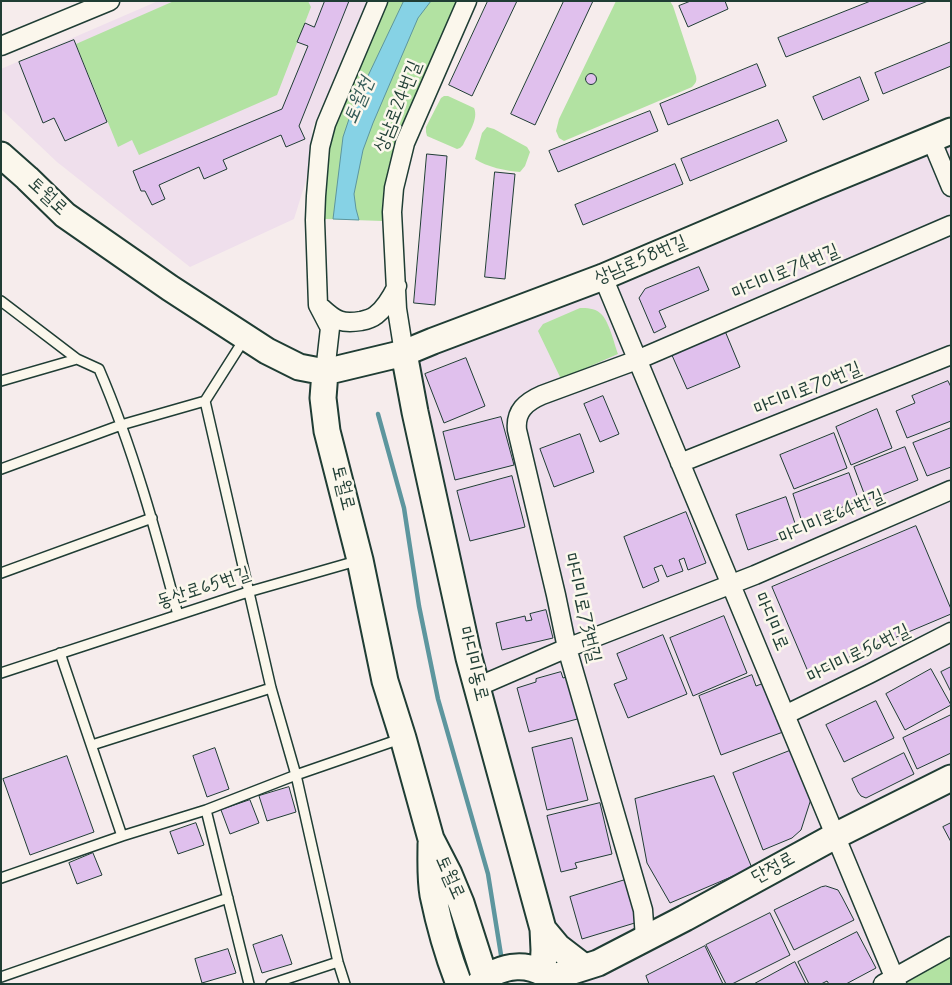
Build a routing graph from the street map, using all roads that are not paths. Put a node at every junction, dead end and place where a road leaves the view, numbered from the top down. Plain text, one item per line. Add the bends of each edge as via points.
1 (110, 1) edge
2 (378, 1) edge
3 (467, 1) edge
4 (1, 46) edge
5 (941, 135) edge
6 (1, 155) edge
7 (951, 187) edge
8 (951, 225) edge
9 (603, 277) junction
10 (397, 286) junction
11 (1, 301) edge
12 (318, 305) junction
13 (245, 338) junction
14 (404, 353) junction
15 (951, 355) edge
16 (77, 359) junction
17 (637, 360) junction
18 (325, 372) junction
19 (1, 381) edge
20 (205, 401) junction
21 (121, 425) junction
22 (680, 463) junction
23 (1, 469) edge
24 (951, 490) edge
25 (152, 518) junction
26 (360, 560) junction
27 (1, 573) edge
28 (731, 585) junction
29 (248, 592) junction
30 (178, 614) junction
31 (951, 632) edge
32 (567, 648) junction
33 (60, 653) junction
34 (1, 673) edge
35 (477, 687) junction
36 (271, 688) junction
37 (785, 715) junction
38 (403, 738) junction
39 (92, 745) junction
40 (296, 775) junction
41 (951, 778) edge
42 (206, 810) junction
43 (122, 836) junction
44 (836, 836) junction
45 (431, 839) junction
46 (1, 878) edge
47 (228, 898) junction
48 (543, 929) junction
49 (645, 938) junction
50 (951, 946) edge
51 (338, 962) junction
52 (587, 971) edge
53 (1, 977) edge
54 (550, 978) edge
55 (482, 981) edge
56 (891, 982) edge
57 (249, 984) edge
58 (271, 984) edge
59 (345, 984) edge
60 (459, 984) edge

1 - 4 street
2 - 12 street via 326,124 320,147 315,212
3 - 10 street, 상남로24번길 via 414,120 399,164 392,212
5 - 7 street
5 - 9 street, 상남로58번길
6 - 13 street, 토월로 via 65,215
8 - 17 street, 마디미로74번길
9 - 14 street, 상남로58번길
9 - 17 street, 마디미로
10 - 12 street via 377,315 367,320 345,323
10 - 14 street, 상남로24번길
11 - 16 lane
12 - 18 street via 330,328
13 - 18 street, 토월로 via 299,367
13 - 20 lane
14 - 18 street, 상남로58번길
14 - 35 street, 마디미동로
15 - 22 street, 마디미로70번길
16 - 19 lane
16 - 21 lane via 99,369
17 - 22 street, 마디미로
17 - 32 street, 마디미로73번길 via 533,399 523,408 518,420 517,430
18 - 26 street, 토월로 via 323,398 327,431
20 - 21 lane
20 - 29 lane
21 - 23 lane
21 - 25 lane
22 - 28 street, 마디미로
24 - 28 street, 마디미로64번길
25 - 27 lane
25 - 30 lane
26 - 29 lane, 동산로65번길
26 - 38 street, 토월로 via 385,681
28 - 32 street, 마디미로64번길
28 - 37 street, 마디미로
29 - 30 lane, 동산로65번길
29 - 36 lane
30 - 33 lane, 동산로65번길
31 - 37 street, 마디미로56번길
32 - 35 street, 마디미로64번길
32 - 49 street, 마디미로73번길 via 643,910
33 - 34 lane, 동산로65번길
33 - 39 lane
35 - 48 street, 마디미동로
36 - 39 lane
36 - 40 lane
37 - 44 street, 마디미로
38 - 40 lane
38 - 45 street, 토월로
39 - 43 lane
40 - 42 lane
40 - 51 lane
41 - 44 street, 단정로
42 - 43 lane
42 - 47 lane
43 - 46 lane
44 - 49 street, 단정로
44 - 56 street, 마디미로
45 - 55 street, 토월로 via 461,903
45 - 60 street via 434,894
47 - 53 lane
47 - 57 lane
48 - 52 street via 558,947
48 - 54 street, 마디미동로
49 - 52 street, 단정로
50 - 56 street
51 - 58 lane
51 - 59 lane
52 - 54 street, 단정로
54 - 55 street via 528,967 513,967 498,970

